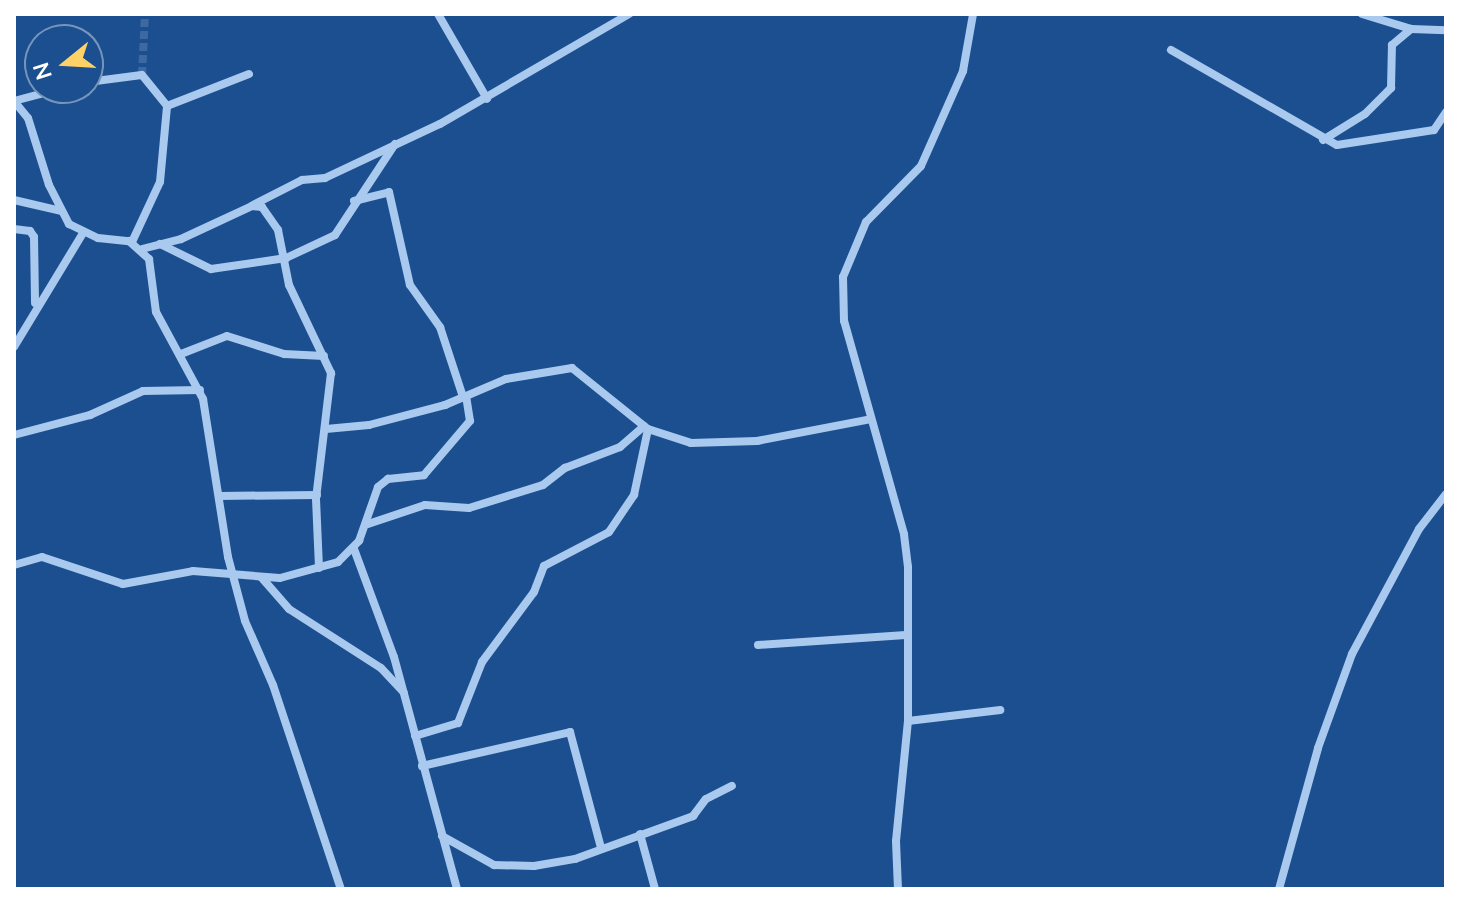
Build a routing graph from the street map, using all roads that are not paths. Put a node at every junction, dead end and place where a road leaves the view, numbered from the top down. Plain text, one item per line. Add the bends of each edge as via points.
1 (438, 14) edge
2 (629, 14) edge
3 (973, 14) edge
4 (1362, 14) edge
5 (1411, 29) junction
6 (1446, 30) edge
7 (1171, 50) dead end
8 (249, 74) dead end
9 (104, 80) edge
10 (487, 99) junction
11 (14, 101) edge
12 (167, 106) junction
13 (1446, 112) edge
14 (1323, 140) junction
15 (395, 144) junction
16 (14, 200) edge
17 (353, 201) junction
18 (252, 206) junction
19 (61, 211) junction
20 (14, 229) edge
21 (83, 233) junction
22 (132, 242) junction
23 (160, 244) junction
24 (142, 249) junction
25 (286, 258) junction
26 (34, 308) junction
27 (14, 347) edge
28 (181, 354) junction
29 (324, 356) junction
30 (200, 390) junction
31 (465, 397) junction
32 (871, 419) junction
33 (646, 428) junction
34 (326, 429) junction
35 (14, 435) edge
36 (1446, 494) edge
37 (317, 495) junction
38 (219, 496) junction
39 (368, 524) junction
40 (354, 549) junction
41 (14, 565) edge
42 (319, 568) junction
43 (233, 578) junction
44 (262, 578) junction
45 (906, 635) junction
46 (758, 645) dead end
47 (406, 696) junction
48 (1000, 710) dead end
49 (908, 721) junction
50 (415, 736) junction
51 (422, 766) junction
52 (732, 786) dead end
53 (640, 834) junction
54 (442, 835) junction
55 (601, 848) junction
56 (341, 889) edge
57 (457, 889) edge
58 (655, 889) edge
59 (898, 889) edge
60 (1279, 889) edge

1 - 10 street
2 - 10 street
3 - 32 street via 963,71 921,166 866,222 846,265 844,321
4 - 5 street
5 - 6 street
5 - 14 street via 1392,45 1391,88 1365,114
7 - 14 street
8 - 12 street
9 - 12 street via 142,75
10 - 15 street
11 - 19 street via 32,127
12 - 22 street via 160,182
13 - 14 street via 1434,130 1345,145
15 - 17 street
15 - 18 street
16 - 19 street
17 - 25 street via 333,237
17 - 31 street via 375,191 389,192 410,285 440,327
18 - 23 street
18 - 25 street via 262,207 278,230
19 - 21 street
20 - 26 street via 30,231 34,237
21 - 22 street
21 - 26 street
22 - 24 street
23 - 24 street
23 - 25 street via 211,269
24 - 28 street via 150,261 156,312
25 - 29 street via 289,285
26 - 27 street
28 - 29 street via 227,336 284,354
28 - 30 street
29 - 34 street via 331,384
30 - 35 street via 148,389 90,415
30 - 38 street
31 - 33 street via 506,379 572,368
31 - 34 street via 369,425
31 - 39 street via 470,421 424,475 388,479 378,487
32 - 33 street via 757,441 691,443
32 - 45 street via 904,534
33 - 39 street via 620,447 565,468 543,485 469,508 425,505
33 - 50 street via 634,495 609,532 544,566 534,592 482,662 458,723
34 - 37 street
36 - 60 street via 1419,529 1352,654
37 - 38 street
37 - 42 street
38 - 43 street
39 - 40 street
40 - 42 street
40 - 47 street
41 - 43 street via 42,557 121,584 190,571
42 - 44 street
43 - 44 street
43 - 56 street
44 - 47 street via 289,609 381,668
45 - 46 street
45 - 49 street
47 - 50 street
48 - 49 street
49 - 59 street via 896,841
50 - 51 street
51 - 54 street
51 - 55 street via 569,731
52 - 53 street via 706,799 697,814
53 - 55 street
53 - 58 street
54 - 55 street via 473,856 506,868 575,859
54 - 57 street

